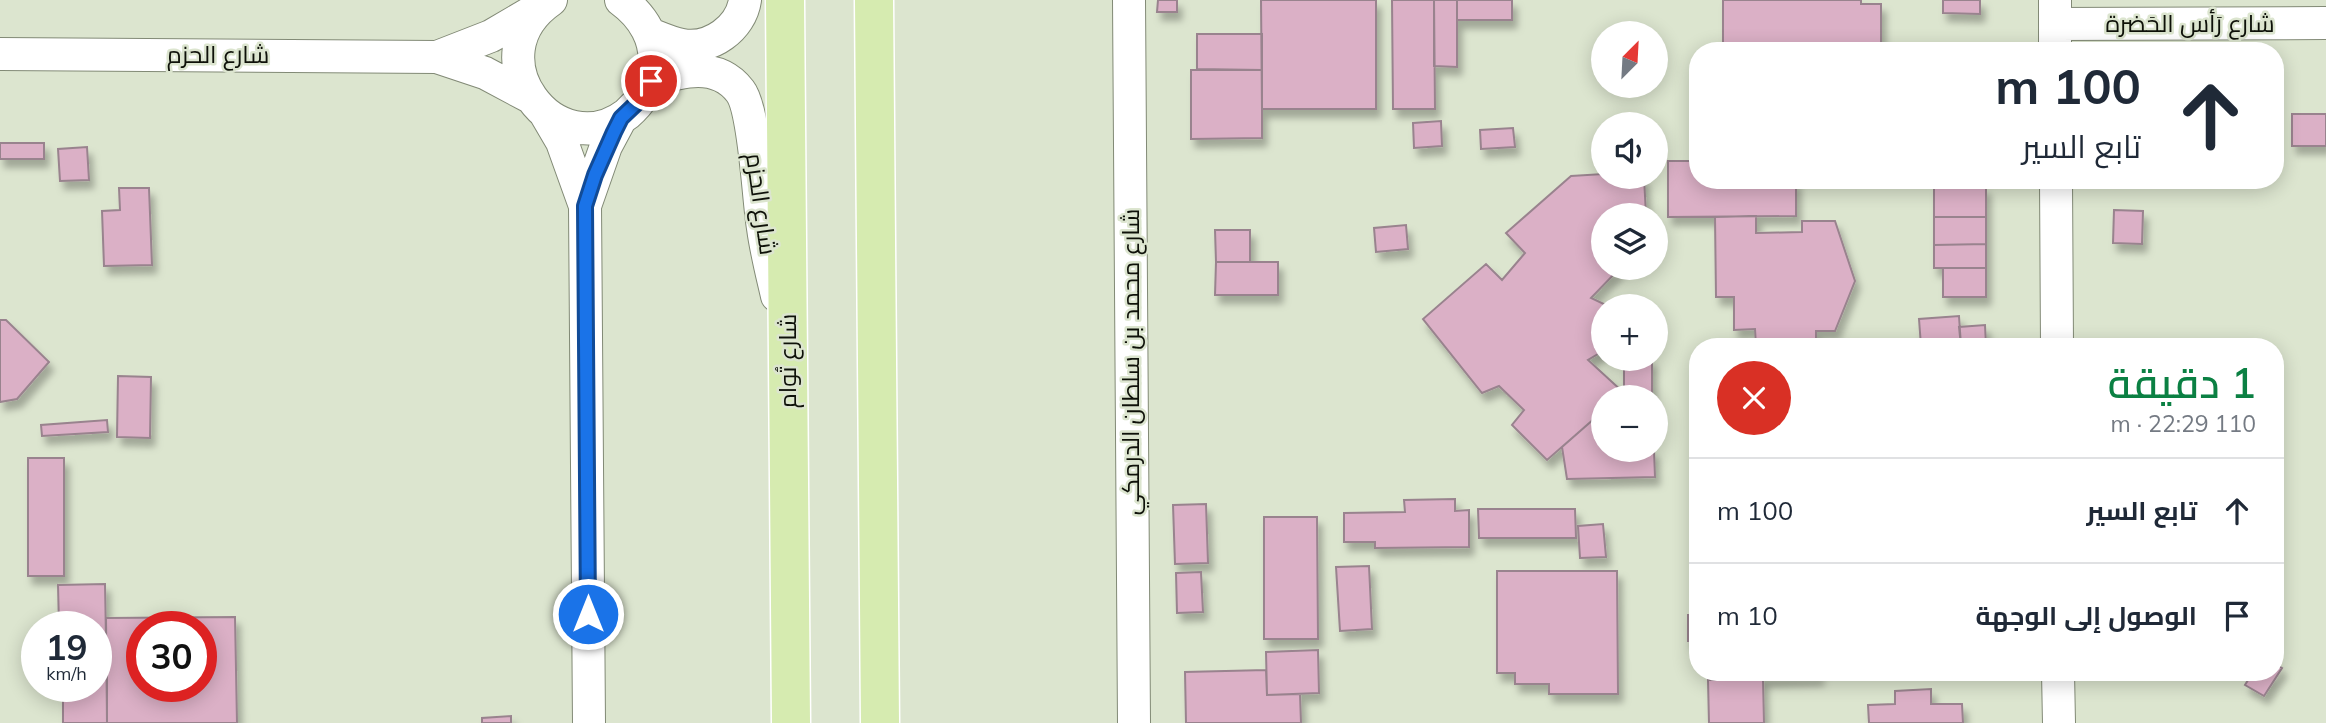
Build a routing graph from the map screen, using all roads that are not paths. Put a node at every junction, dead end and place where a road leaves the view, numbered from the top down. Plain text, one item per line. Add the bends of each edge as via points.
1 (745, 0) edge
2 (785, 0) edge
3 (874, 0) edge
4 (1129, 0) edge
5 (624, 2) edge
6 (546, 3) edge
7 (2326, 23) edge
8 (2055, 25) edge
9 (650, 34) junction
10 (0, 54) edge
11 (437, 57) junction
12 (651, 81) junction
13 (537, 105) junction
14 (621, 118) junction
15 (2056, 189) edge
16 (585, 206) junction
17 (788, 330) junction
18 (2057, 338) edge
19 (2058, 681) edge
20 (589, 723) edge
21 (791, 723) edge
22 (880, 723) edge
23 (1134, 723) edge
24 (2059, 723) edge

1 - 9 street via 736,24 707,43 682,45
2 - 17 main road, شارع تُوام
3 - 22 main road
4 - 23 street, شارع محمد بن سلطان الدرمكي
5 - 9 street
6 - 11 street, شارع الحزم via 491,36
6 - 13 street via 522,34 517,55 520,77
7 - 8 street, شارع رَأس الحَضرة
9 - 12 street via 654,53
10 - 11 street, شارع الحزم
11 - 13 street, شارع الحزم via 485,72
12 - 14 street via 642,98
12 - 17 street, شارع الحزم via 696,70 721,76 741,92 747,104 769,264
13 - 14 street, شارع الحزم via 557,120 582,127
13 - 16 street via 562,142
14 - 16 street
15 - 18 street
16 - 20 street
17 - 21 main road, شارع تُوام
19 - 24 street

